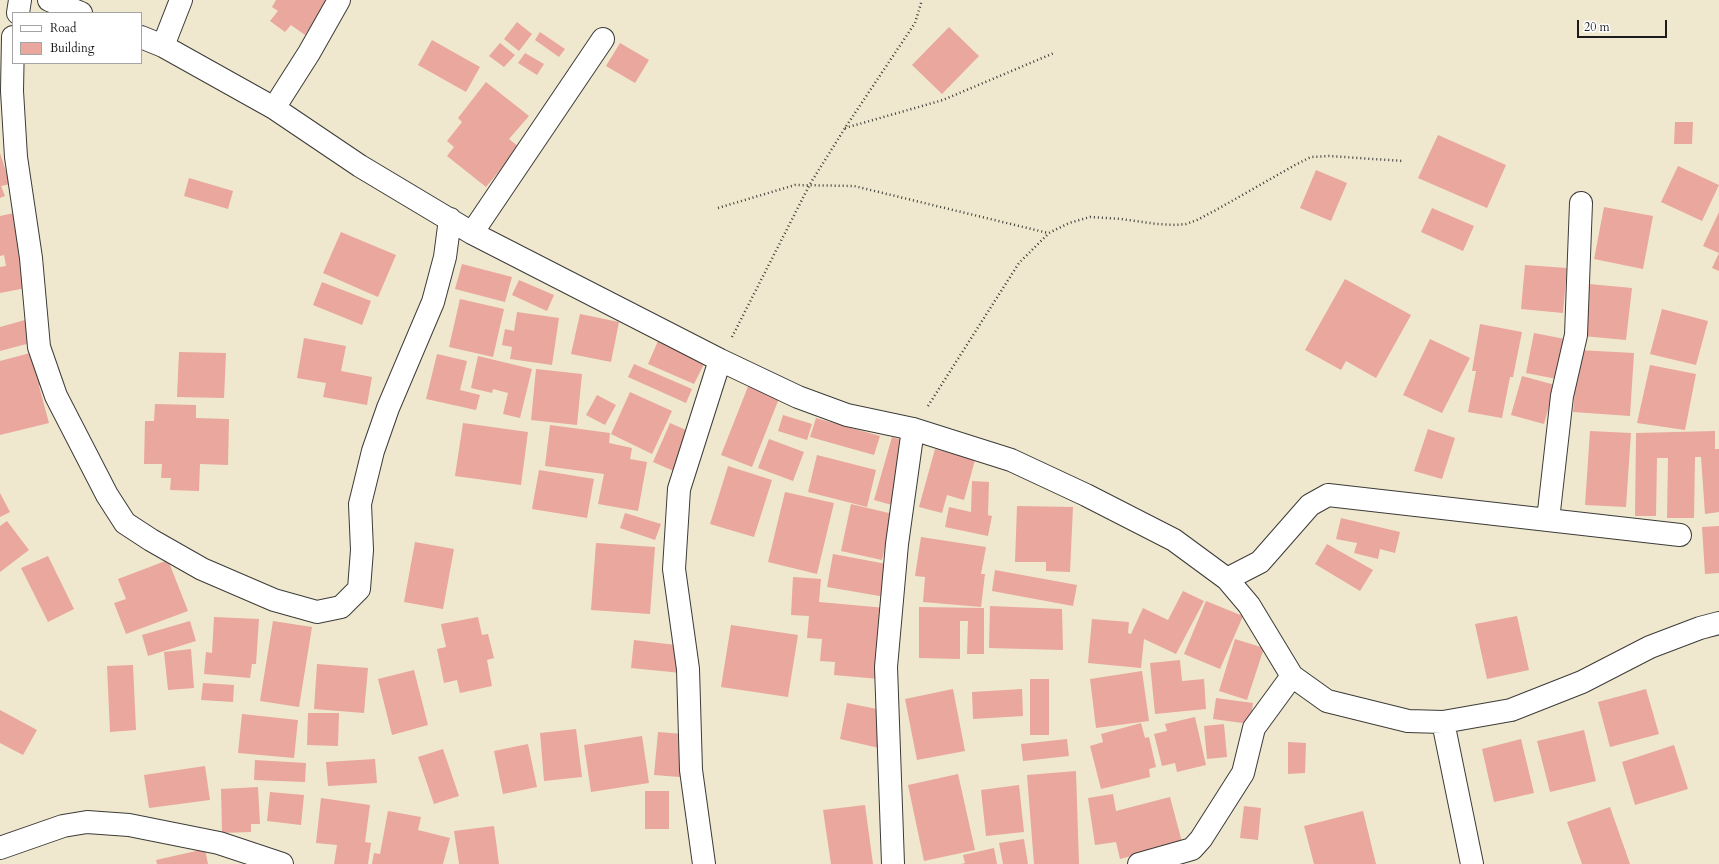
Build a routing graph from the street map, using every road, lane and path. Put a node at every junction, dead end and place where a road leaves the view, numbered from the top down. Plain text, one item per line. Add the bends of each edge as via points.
1 (20, 0) edge
2 (49, 0) edge
3 (181, 0) edge
4 (339, 0) edge
5 (922, 0) edge
6 (18, 12) edge
7 (79, 12) edge
8 (142, 37) edge
9 (603, 39) dead end
10 (163, 46) junction
11 (1054, 53) dead end
12 (12, 64) edge
13 (274, 108) junction
14 (845, 128) junction
15 (1403, 161) dead end
16 (810, 184) junction
17 (1581, 203) dead end
18 (718, 208) dead end
19 (450, 219) junction
20 (472, 233) junction
21 (1049, 233) junction
22 (720, 360) junction
23 (913, 429) junction
24 (1548, 520) junction
25 (1680, 535) dead end
26 (1227, 579) junction
27 (1719, 623) edge
28 (1292, 676) junction
29 (1443, 722) junction
30 (0, 848) edge
31 (282, 864) edge
32 (704, 864) edge
33 (894, 864) edge
34 (1139, 864) edge
35 (1472, 864) edge

1 - 6 street
2 - 7 street
3 - 10 street
4 - 13 street
5 - 14 path via 915,23
8 - 10 street
9 - 20 street
10 - 13 street
11 - 14 path via 943,100
12 - 19 street via 16,157 31,258 40,347 56,396 107,495 125,523 202,569 274,600 317,612 341,607 359,589 362,550 360,504 373,451 432,302 444,257
13 - 19 street via 360,166
14 - 16 path
15 - 21 path via 1312,157 1186,224 1163,225 1090,217 1069,223
16 - 18 path via 781,188
16 - 21 path via 854,186
16 - 22 path
17 - 24 street via 1576,335 1562,396
19 - 20 street
20 - 22 street
21 - 23 path via 1019,263
22 - 23 street via 798,397 847,415
22 - 32 street via 679,489 674,569 688,669 690,770
23 - 26 street via 1011,460 1086,495 1174,540
23 - 33 street via 897,544 886,667
24 - 25 street
24 - 26 street via 1328,495 1310,504 1260,562
26 - 28 street via 1249,604
27 - 29 street via 1650,647 1582,682 1511,710
28 - 29 street via 1327,701 1408,721
28 - 34 street via 1254,728 1243,774 1201,840 1192,849
29 - 35 street
30 - 31 street via 64,826 86,822 129,825 219,843

